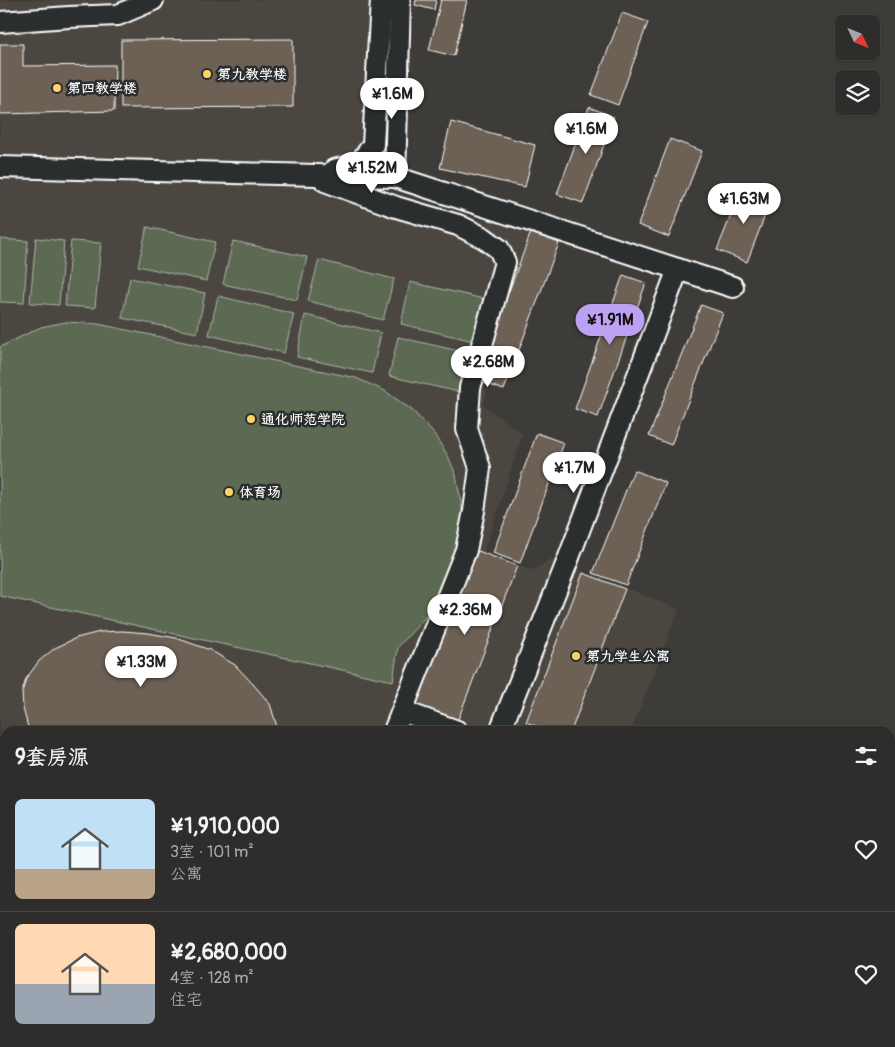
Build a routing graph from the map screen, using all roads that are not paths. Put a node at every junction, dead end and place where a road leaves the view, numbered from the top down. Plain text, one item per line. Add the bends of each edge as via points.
1 (153, 0) edge
2 (381, 0) edge
3 (400, 0) edge
4 (0, 22) edge
5 (0, 167) edge
6 (313, 176) junction
7 (395, 177) junction
8 (678, 269) junction
9 (733, 287) dead end
10 (402, 711) junction
11 (396, 726) edge
12 (443, 726) edge
13 (502, 726) edge

1 - 4 street via 118,15
2 - 6 street via 373,145 359,164
3 - 7 street
5 - 6 street
6 - 7 street
6 - 10 street via 396,207 458,225 499,249 505,262 470,388 467,429 480,468 466,550
7 - 8 street
8 - 9 street
8 - 13 street
10 - 11 street
10 - 12 street

